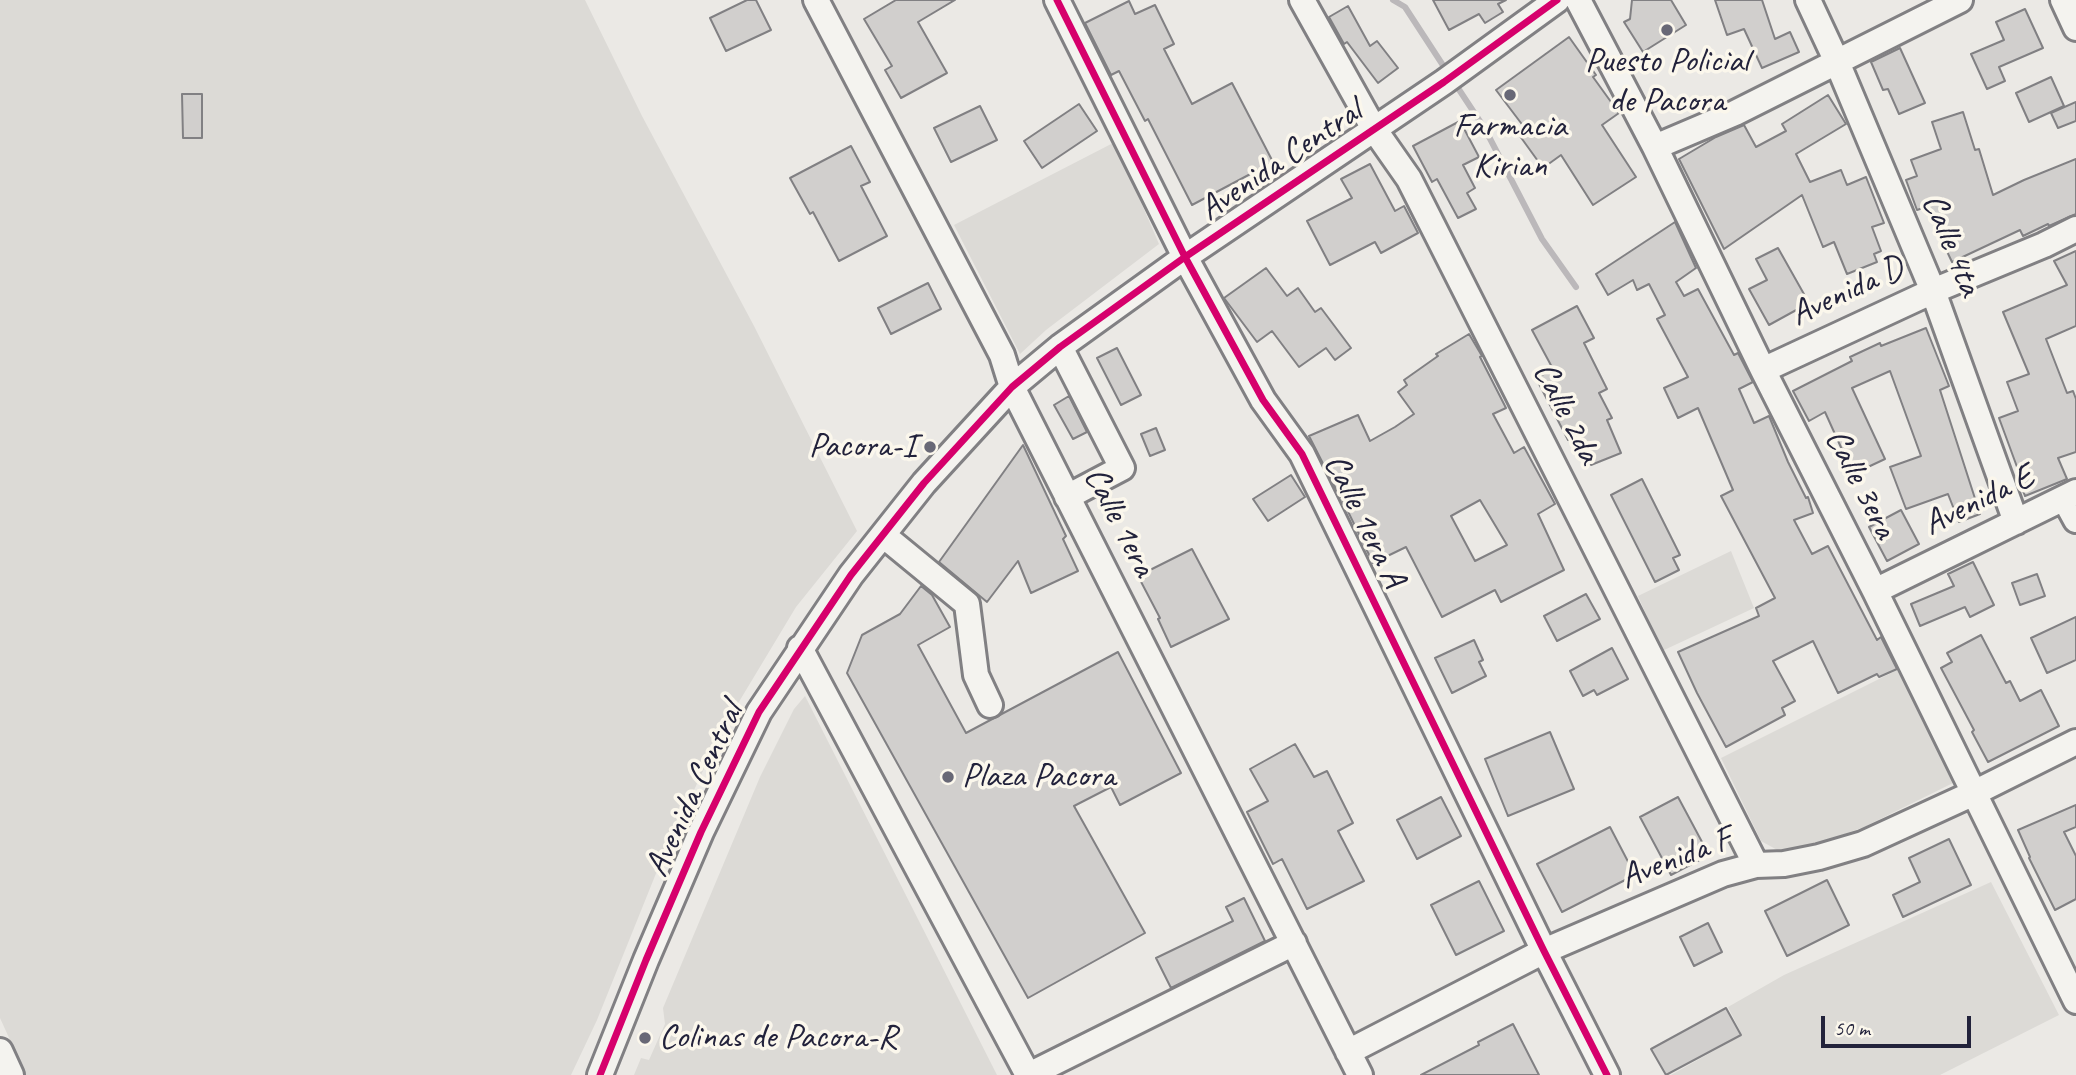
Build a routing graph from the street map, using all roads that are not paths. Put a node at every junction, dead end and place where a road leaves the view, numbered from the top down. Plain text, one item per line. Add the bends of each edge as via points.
1 (816, 0) edge
2 (1057, 0) edge
3 (1302, 0) edge
4 (1557, 0) edge
5 (1578, 0) edge
6 (1808, 0) edge
7 (1960, 0) edge
8 (2063, 0) edge
9 (2076, 28) edge
10 (1837, 62) junction
11 (1374, 129) junction
12 (1655, 147) junction
13 (2076, 229) edge
14 (1185, 257) junction
15 (1933, 291) junction
16 (1060, 347) junction
17 (1763, 370) junction
18 (1012, 387) junction
19 (1067, 496) junction
20 (2072, 504) edge
21 (2016, 522) junction
22 (883, 535) junction
23 (1875, 591) junction
24 (800, 648) junction
25 (990, 705) dead end
26 (2076, 742) edge
27 (1974, 793) junction
28 (1756, 865) junction
29 (1294, 943) junction
30 (1545, 951) junction
31 (2073, 989) edge
32 (0, 1051) edge
33 (1349, 1052) junction
34 (11, 1075) edge
35 (600, 1075) edge
36 (1028, 1075) edge
37 (1360, 1075) edge
38 (1607, 1075) edge

1 - 18 street, Calle 1era via 1002,355
2 - 14 street, Calle 1era A
3 - 11 street, Calle 2da
4 - 11 street, Avenida Central
5 - 12 street, Calle 3era
6 - 10 street, Calle 4ta
7 - 10 street
8 - 9 street
10 - 12 street
10 - 15 street, Calle 4ta
11 - 14 street, Avenida Central
11 - 28 street, Calle 2da via 1409,179
12 - 17 street, Calle 3era
13 - 15 street, Avenida D
14 - 16 street, Avenida Central
14 - 30 street, Calle 1era A via 1263,400 1302,454
15 - 17 street, Avenida D
15 - 21 street, Calle 4ta
16 - 18 street, Avenida Central
16 - 19 street via 1122,468
17 - 23 street, Calle 3era
18 - 19 street, Calle 1era
18 - 22 street, Avenida Central
19 - 29 street, Calle 1era
20 - 21 street, Avenida E
21 - 23 street, Avenida E
22 - 24 street, Avenida Central
22 - 25 street via 967,604 976,675
23 - 27 street, Calle 3era
24 - 35 street, Avenida Central via 759,712 701,832
24 - 36 street
26 - 27 street, Avenida F
27 - 28 street, Avenida F via 1863,844 1784,864
27 - 31 street, Calle 3era
28 - 30 street, Avenida F via 1723,874
29 - 33 street, Calle 1era
29 - 36 street
30 - 33 street, Avenida F
30 - 38 street, Calle 1era A
32 - 34 street
33 - 37 street, Calle 1era

